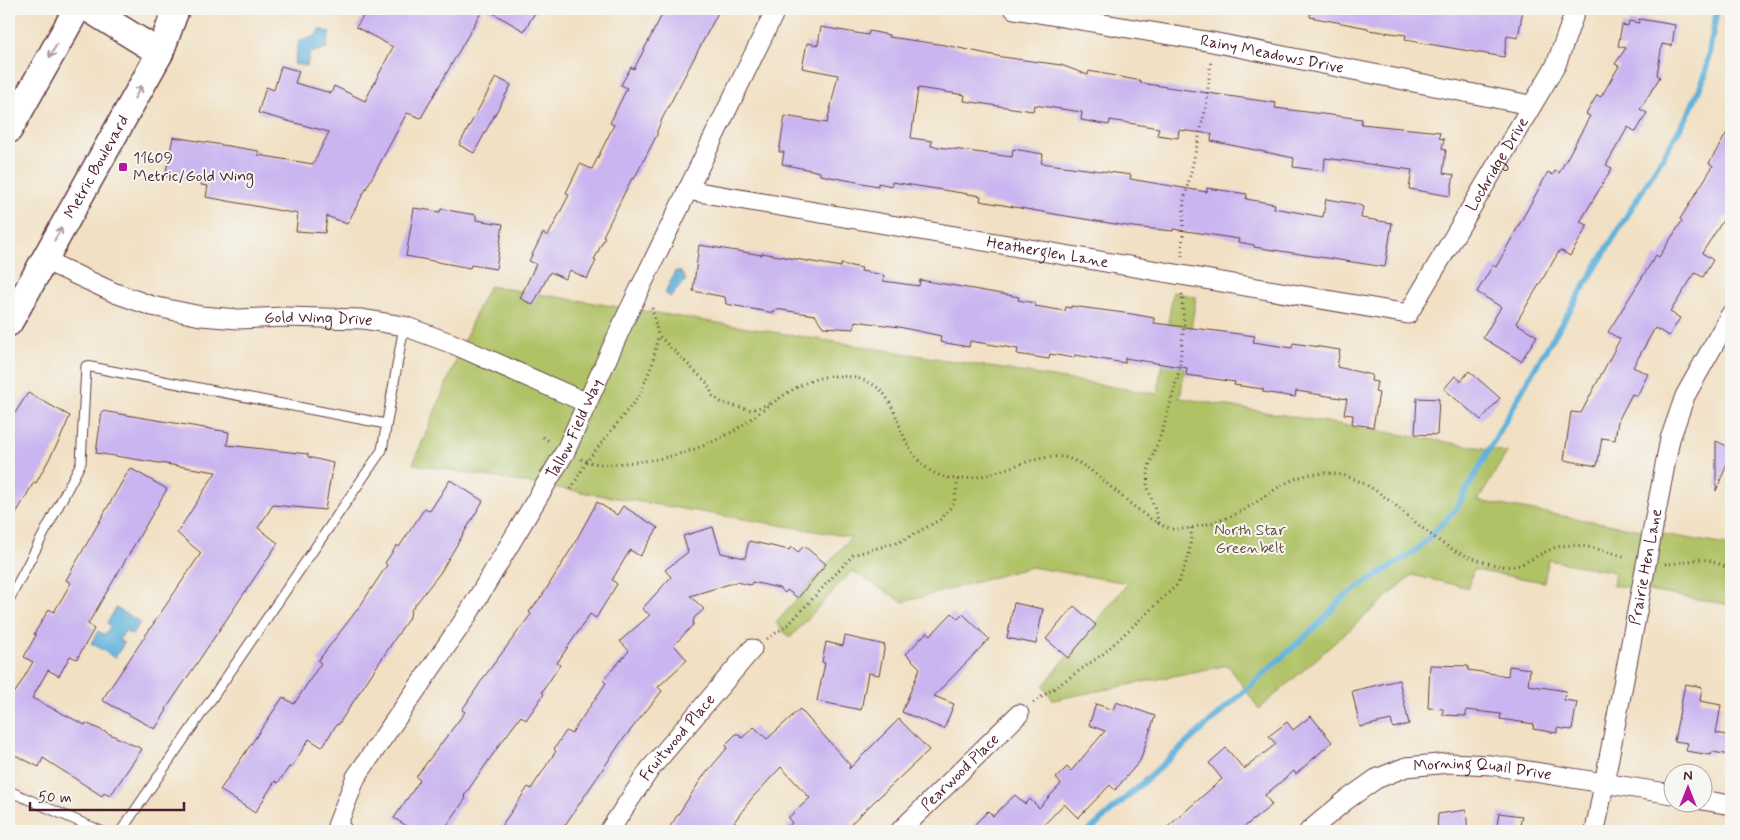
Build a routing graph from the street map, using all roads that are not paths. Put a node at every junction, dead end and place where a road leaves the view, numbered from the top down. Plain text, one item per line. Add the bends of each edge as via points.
1 (77, 9) edge
2 (89, 9) edge
3 (176, 9) edge
4 (776, 9) edge
5 (1014, 9) edge
6 (1576, 9) edge
7 (160, 53) junction
8 (1530, 104) junction
9 (9, 130) edge
10 (687, 190) junction
11 (44, 260) junction
12 (1408, 314) joint
13 (1731, 314) edge
14 (9, 322) edge
15 (404, 326) junction
16 (1725, 341) edge
17 (587, 403) junction
18 (386, 424) junction
19 (9, 600) edge
20 (752, 649) road end
21 (1019, 714) road end
22 (1606, 782) junction
23 (9, 791) edge
24 (1662, 792) edge
25 (1712, 802) edge
26 (1731, 805) edge
27 (340, 829) edge
28 (101, 831) edge
29 (121, 831) edge
30 (609, 831) edge
31 (900, 831) edge
32 (1309, 831) edge
33 (1595, 831) edge

1 -> 9 main road
2 - 7 main road
3 - 7 main road, Metric Boulevard
4 - 10 street, Tallow Field Way
5 - 8 street, Rainy Meadows Drive via 1212,42
6 - 8 street, Lochridge Drive via 1556,65
11 -> 7 main road, Metric Boulevard
8 - 12 street, Lochridge Drive
10 - 12 street, Heatherglen Lane
10 - 17 street, Tallow Field Way
11 - 14 main road, Metric Boulevard
11 - 15 street, Gold Wing Drive via 115,294 201,316 362,319
13 - 16 street, Prairie Hen Lane
15 - 17 street, Gold Wing Drive
15 - 18 lane
16 - 22 street, Prairie Hen Lane via 1685,396 1670,439
17 - 27 street, Tallow Field Way via 565,452 465,619 356,777
18 - 19 lane via 86,366 80,463
18 - 29 lane via 382,450
20 - 30 street, Fruitwood Place via 650,769
21 - 31 street, Pearwood Place
22 - 24 street, Morning Quail Drive
22 - 32 street, Morning Quail Drive via 1491,765 1406,767 1376,780
22 - 33 street, Prairie Hen Lane
23 - 28 lane
25 - 26 street

